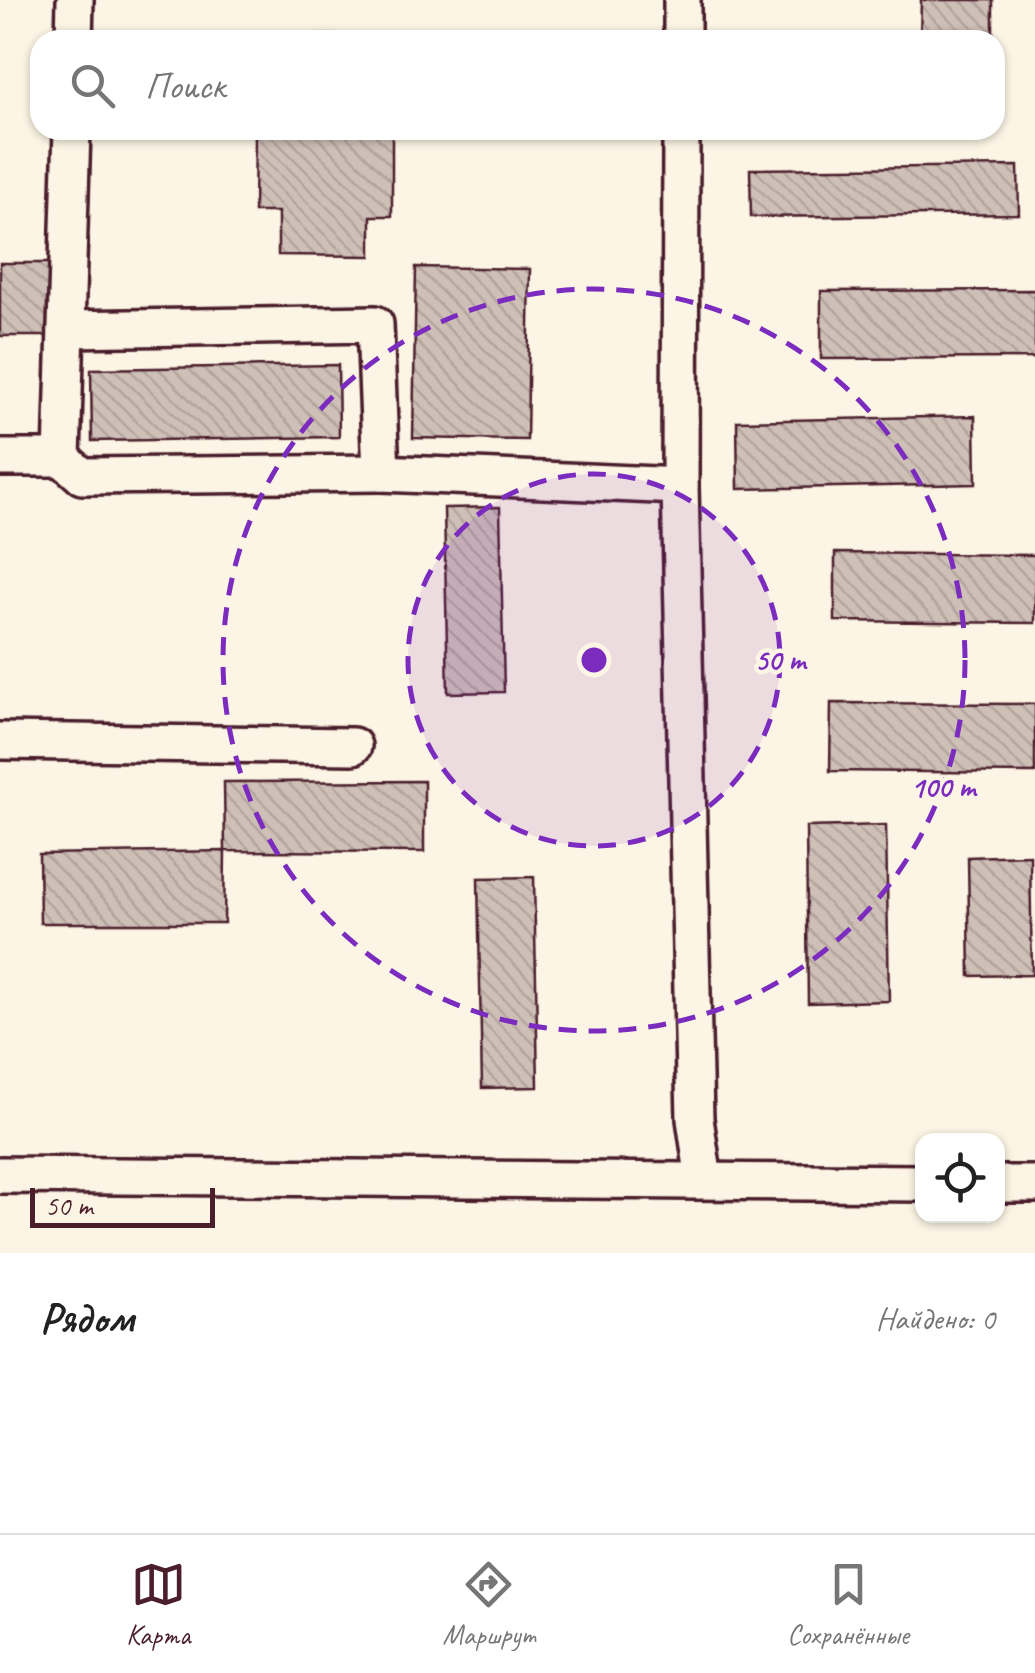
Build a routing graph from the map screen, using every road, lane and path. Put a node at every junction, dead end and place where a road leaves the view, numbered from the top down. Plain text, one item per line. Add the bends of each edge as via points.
1 (75, 0) edge
2 (682, 0) edge
3 (74, 30) edge
4 (682, 30) edge
5 (72, 140) edge
6 (682, 140) edge
7 (66, 329) junction
8 (0, 458) edge
9 (62, 458) junction
10 (381, 474) junction
11 (680, 486) junction
12 (0, 742) edge
13 (353, 746) dead end
14 (0, 1176) edge
15 (704, 1180) junction
16 (915, 1183) edge
17 (1005, 1184) edge
18 (1035, 1184) edge

1 - 3 street
2 - 4 street
5 - 7 street
6 - 11 street
7 - 9 street
7 - 10 street via 375,324
8 - 9 street
9 - 10 street via 82,476
10 - 11 street
11 - 15 street via 695,1118
12 - 13 street
14 - 15 street
15 - 16 street
17 - 18 street

